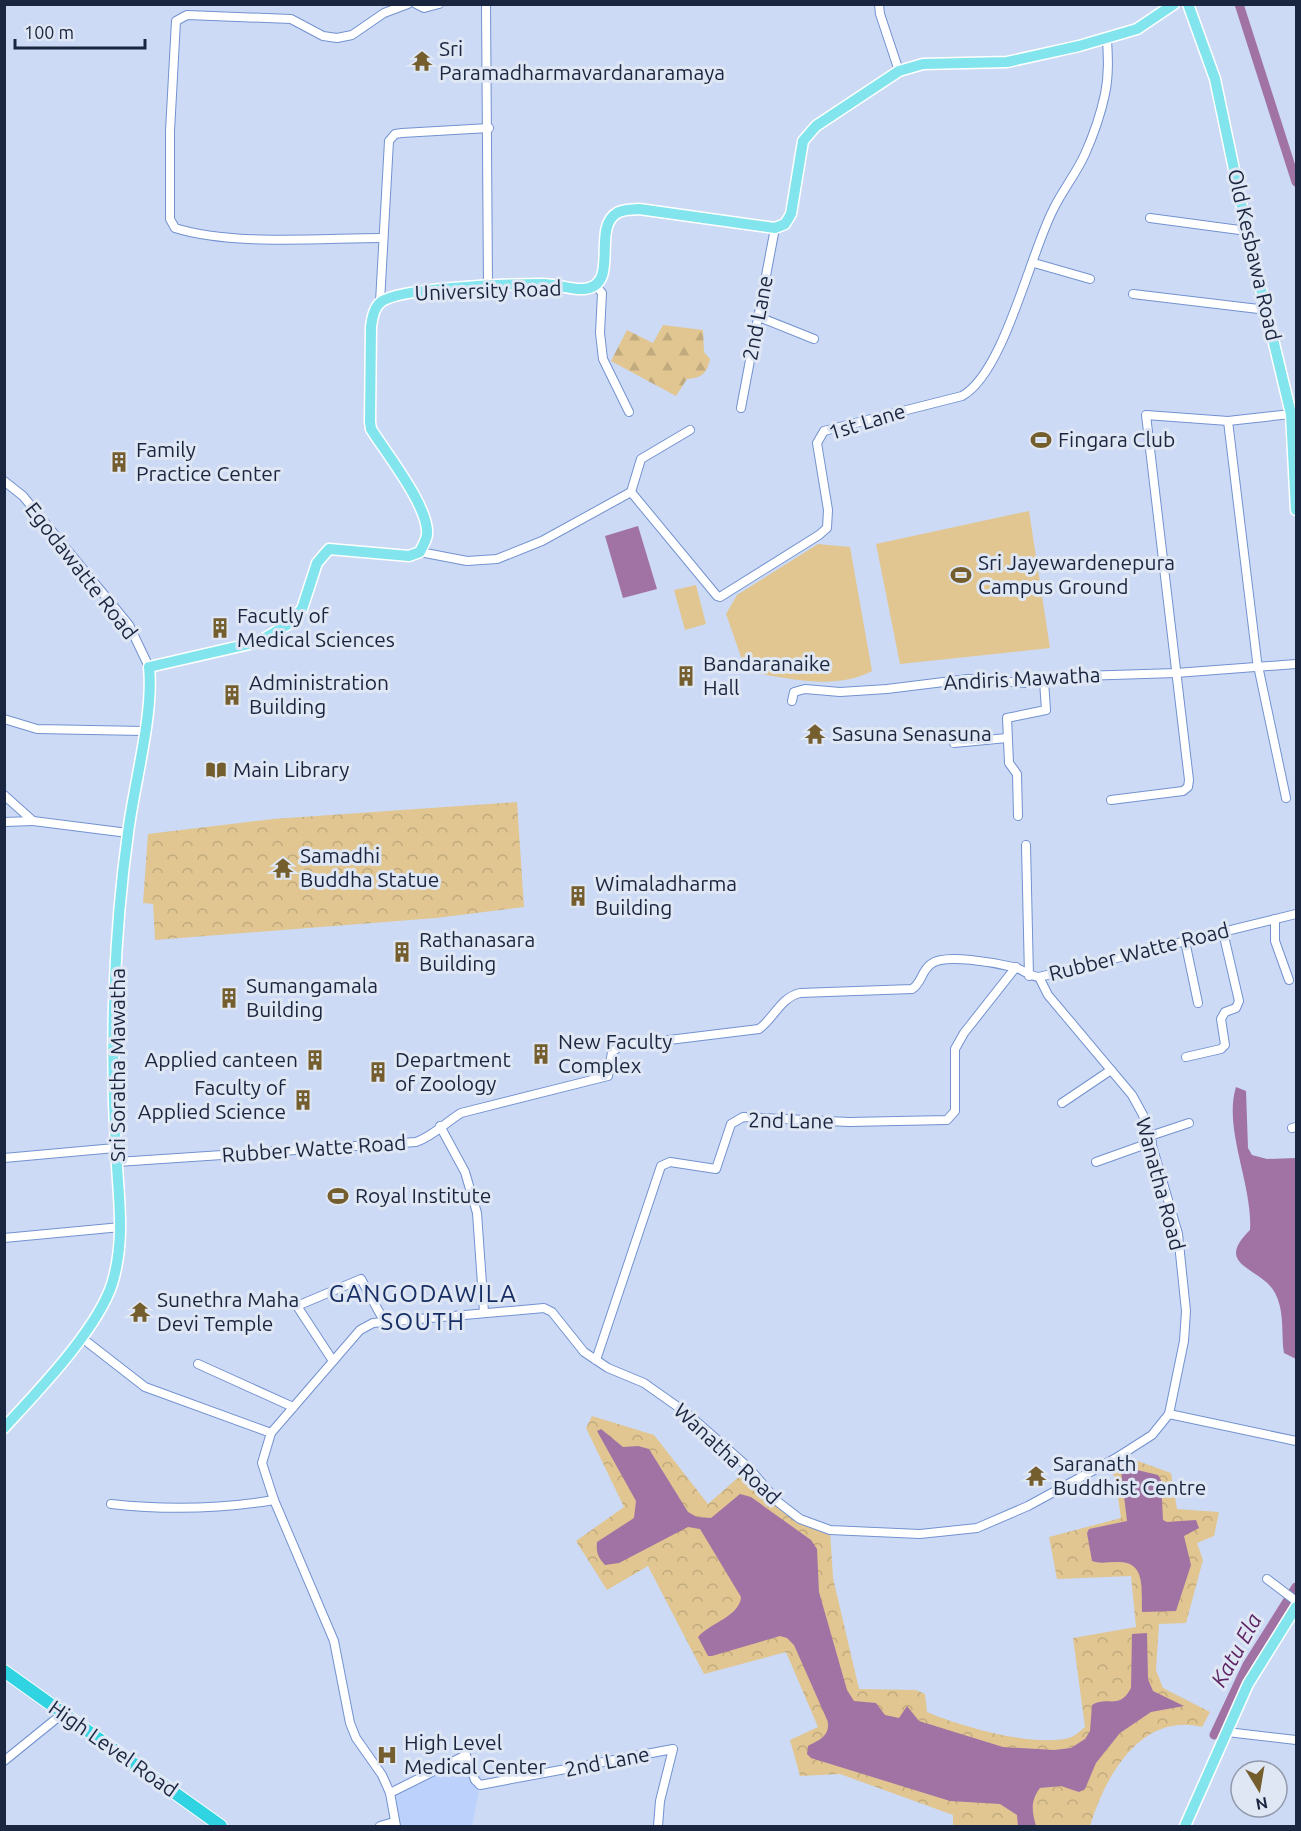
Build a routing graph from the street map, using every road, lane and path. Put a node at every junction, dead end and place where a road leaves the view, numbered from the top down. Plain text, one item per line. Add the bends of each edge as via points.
1 (408, 4) edge
2 (416, 4) edge
3 (439, 4) edge
4 (486, 4) edge
5 (879, 4) edge
6 (1174, 4) edge
7 (1188, 4) edge
8 (1107, 39) junction
9 (898, 71) junction
10 (489, 128) junction
11 (1150, 218) dead end
12 (775, 228) junction
13 (1247, 231) junction
14 (382, 238) junction
15 (1034, 263) junction
16 (1090, 279) dead end
17 (488, 286) junction
18 (596, 286) junction
19 (1134, 294) dead end
20 (380, 302) junction
21 (1267, 310) junction
22 (759, 316) junction
23 (814, 339) dead end
24 (741, 408) dead end
25 (629, 412) dead end
26 (1291, 414) junction
27 (1228, 421) junction
28 (690, 430) dead end
29 (4, 481) edge
30 (631, 492) junction
31 (1296, 510) edge
32 (420, 552) junction
33 (1296, 664) edge
34 (149, 667) junction
35 (1259, 667) junction
36 (1176, 673) junction
37 (1044, 681) junction
38 (792, 701) dead end
39 (4, 719) edge
40 (144, 731) junction
41 (1007, 738) junction
42 (954, 743) dead end
43 (4, 795) edge
44 (1286, 798) dead end
45 (1111, 800) dead end
46 (1018, 816) dead end
47 (33, 821) junction
48 (4, 822) edge
49 (128, 833) junction
50 (1026, 845) dead end
51 (1296, 914) edge
52 (1275, 919) junction
53 (1223, 932) junction
54 (1185, 941) junction
55 (1016, 967) junction
56 (1034, 976) junction
57 (1289, 980) dead end
58 (1198, 1003) dead end
59 (1186, 1057) dead end
60 (1111, 1070) junction
61 (1062, 1103) dead end
62 (1189, 1123) dead end
63 (440, 1126) junction
64 (1151, 1139) junction
65 (116, 1148) junction
66 (4, 1158) edge
67 (117, 1162) junction
68 (1096, 1162) dead end
69 (121, 1227) junction
70 (4, 1238) edge
71 (484, 1312) junction
72 (384, 1321) junction
73 (82, 1338) junction
74 (596, 1360) junction
75 (333, 1361) junction
76 (198, 1364) dead end
77 (293, 1407) junction
78 (1169, 1414) junction
79 (4, 1428) edge
80 (271, 1433) junction
81 (1296, 1441) edge
82 (274, 1500) junction
83 (111, 1504) dead end
84 (1267, 1579) dead end
85 (1296, 1602) edge
86 (1296, 1606) edge
87 (4, 1671) edge
88 (62, 1714) junction
89 (1227, 1732) junction
90 (1296, 1740) edge
91 (4, 1761) edge
92 (390, 1793) junction
93 (395, 1824) edge
94 (221, 1827) edge
95 (380, 1827) edge
96 (658, 1827) edge
97 (1185, 1827) edge

1 - 14 street via 384,13 352,35 338,38 323,36 291,18 187,15 176,21 170,186 170,219 175,228 196,234 240,237
2 - 3 street via 424,8
4 - 10 street
5 - 9 street
6 - 8 main road via 1137,29
7 - 13 main road, Old Kesbawa Road via 1215,79
8 - 9 main road via 1007,62 923,64
8 - 15 street, 1st Lane via 1105,94 1085,154 1052,210
9 - 12 main road via 816,126 803,141 790,214 785,224
10 - 14 street via 395,134 389,141
10 - 17 street
11 - 13 street
12 - 18 main road via 639,209 618,211 606,230 602,278
12 - 22 street, 2nd Lane
13 - 21 main road, Old Kesbawa Road
14 - 20 street
15 - 16 street
15 - 30 street, 1st Lane via 1001,341 974,390 824,431 817,443 828,510 827,528 724,596 717,596
17 - 18 main road, University Road
17 - 20 main road, University Road via 397,294
18 - 25 street via 602,294 603,359
19 - 21 street
20 - 32 main road via 371,327 369,422 410,488 425,521 427,536
21 - 26 main road, Old Kesbawa Road
22 - 23 street
22 - 24 street, 2nd Lane
26 - 27 street
26 - 31 main road, Old Kesbawa Road
27 - 35 street
27 - 36 street via 1146,415
28 - 30 street via 640,459
29 - 34 street, Egodawatte Road via 23,496 129,625
30 - 32 street via 542,541 497,559 467,561
32 - 34 main road via 397,556 329,549 317,563 302,609 287,625 258,642
33 - 35 street, Andiris Mawatha
34 - 40 main road, Sri Soratha Mawatha
35 - 36 street, Andiris Mawatha
35 - 44 street
36 - 37 street, Andiris Mawatha
36 - 45 street via 1188,787
37 - 38 street, Andiris Mawatha via 968,679 840,692 805,689 794,692
37 - 41 street via 1046,710 1007,718
39 - 40 street via 37,729
40 - 49 main road, Sri Soratha Mawatha
41 - 42 street
41 - 46 street via 1009,763 1017,774
43 - 47 street
47 - 48 street
47 - 49 street
49 - 65 main road, Sri Soratha Mawatha via 117,980
50 - 56 street
51 - 52 street, Rubber Watte Road
52 - 53 street, Rubber Watte Road
52 - 57 street via 1275,941
53 - 54 street, Rubber Watte Road
53 - 59 street via 1239,1001 1221,1019 1225,1045
54 - 56 street, Rubber Watte Road
54 - 58 street
55 - 56 street, Rubber Watte Road
55 - 63 street, Rubber Watte Road via 948,958 932,962 912,989 789,996 772,1020 759,1029 620,1046 612,1052 608,1076 461,1113
55 - 74 street, 2nd Lane via 955,1049 955,1111 947,1120 849,1122 743,1117 731,1124 716,1169 670,1162 661,1166
56 - 60 street, Wanatha Road
60 - 61 street
60 - 64 street, Wanatha Road via 1143,1115
62 - 64 street
63 - 67 street, Rubber Watte Road via 429,1138 416,1142
63 - 71 street via 465,1172 477,1213
64 - 68 street
64 - 78 street, Wanatha Road via 1178,1234 1186,1311
65 - 66 street
65 - 67 main road, Sri Soratha Mawatha
67 - 69 main road, Sri Soratha Mawatha
69 - 70 street
69 - 73 main road, Sri Soratha Mawatha via 119,1259 111,1287
71 - 72 street, Wanatha Road
71 - 74 street, Wanatha Road via 544,1308
72 - 75 street, Wanatha Road via 360,1330
72 - 75 street via 361,1279 297,1306
73 - 79 main road, Sri Soratha Mawatha
73 - 80 street via 145,1387
74 - 78 street, Wanatha Road via 644,1383 688,1414 800,1519 830,1530 854,1533 920,1534 977,1528 1028,1506 1116,1458 1152,1435
75 - 77 street, Wanatha Road
76 - 77 street
77 - 80 street, Wanatha Road
78 - 81 street
80 - 82 street, Wanatha Road via 262,1463
82 - 83 street via 155,1508
82 - 92 street, Wanatha Road via 334,1641 350,1723
84 - 85 street
86 - 89 main road via 1248,1684
87 - 88 highway, High Level Road
88 - 91 street
88 - 94 highway, High Level Road
89 - 90 street
89 - 97 main road
92 - 93 street, Wanatha Road
92 - 96 street, 2nd Lane via 466,1755 480,1785 674,1749 660,1801
93 - 95 street

